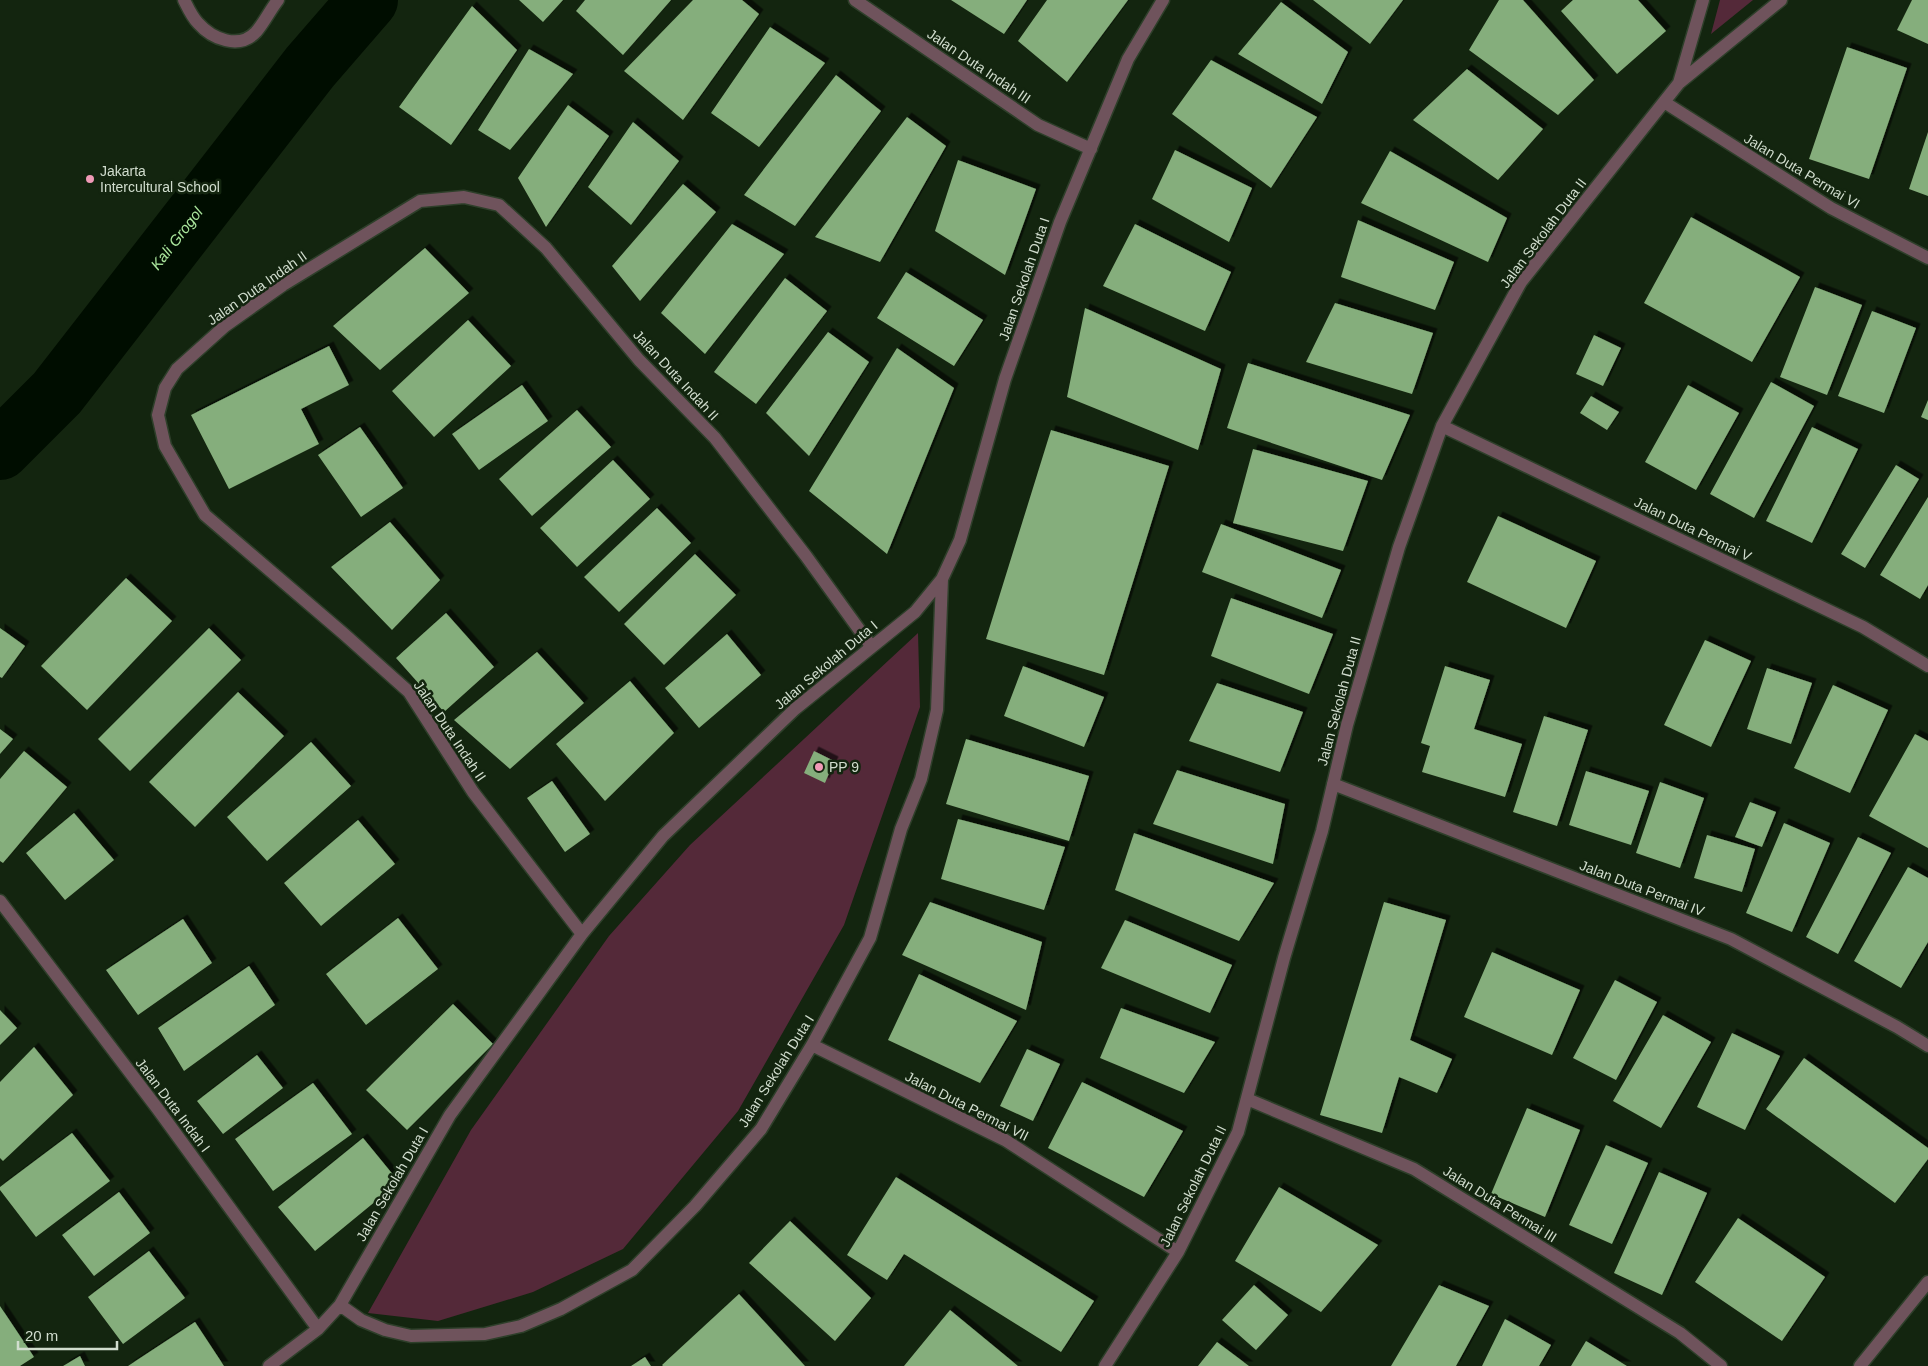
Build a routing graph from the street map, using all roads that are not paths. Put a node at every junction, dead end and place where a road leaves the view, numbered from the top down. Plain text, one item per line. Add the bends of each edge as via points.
1 (184, 0) edge
2 (278, 0) edge
3 (855, 0) edge
4 (1163, 0) edge
5 (1703, 0) edge
6 (1781, 0) edge
7 (1679, 83) junction
8 (1664, 102) junction
9 (1091, 149) junction
10 (1928, 258) edge
11 (1442, 426) junction
12 (942, 579) junction
13 (872, 646) junction
14 (1928, 666) edge
15 (1332, 784) junction
16 (0, 901) edge
17 (582, 934) junction
18 (812, 1045) junction
19 (1928, 1046) edge
20 (1247, 1099) junction
21 (1178, 1252) junction
22 (1928, 1282) edge
23 (340, 1305) junction
24 (318, 1329) junction
25 (269, 1366) edge
26 (1105, 1366) edge
27 (1721, 1366) edge
28 (1860, 1366) edge

1 - 2 street via 208,33 236,42 255,33
3 - 9 street, Jalan Duta Indah III via 1038,125
4 - 9 street, Jalan Sekolah Duta I via 1128,59
5 - 7 street, Jalan Sekolah Duta II
6 - 7 street, Jalan Sekolah Duta II
7 - 8 street, Jalan Sekolah Duta II
8 - 10 street, Jalan Duta Permai VI via 1831,208
8 - 11 street, Jalan Sekolah Duta II via 1521,282
9 - 12 street, Jalan Sekolah Duta I via 1060,222 1005,379 960,540
11 - 14 street, Jalan Duta Permai V via 1863,627
11 - 15 street, Jalan Sekolah Duta II via 1399,547
12 - 13 street, Jalan Sekolah Duta I via 915,612
12 - 18 street, Jalan Sekolah Duta I via 937,710 921,779 901,829 870,938
13 - 17 street, Jalan Sekolah Duta I via 795,709 664,836
13 - 17 street, Jalan Duta Indah II via 715,438 639,360 546,248 499,205 464,197 420,201 283,285 225,326 177,369 165,388 158,415 165,446 205,516 409,692 473,792
15 - 19 street, Jalan Duta Permai IV via 1731,939
15 - 20 street, Jalan Sekolah Duta II
16 - 24 street, Jalan Duta Indah I via 157,1108
17 - 23 street, Jalan Sekolah Duta I via 450,1115
18 - 21 street, Jalan Duta Permai VII via 1005,1140
18 - 23 street, Jalan Sekolah Duta I via 761,1128 695,1206 624,1275 561,1309 521,1326 485,1334 411,1336 361,1320
20 - 21 street, Jalan Sekolah Duta II via 1238,1132
20 - 27 street, Jalan Duta Permai III via 1414,1169 1680,1333
21 - 26 street, Jalan Sekolah Duta II
22 - 28 street
23 - 24 street, Jalan Sekolah Duta I
24 - 25 street, Jalan Sekolah Duta I

